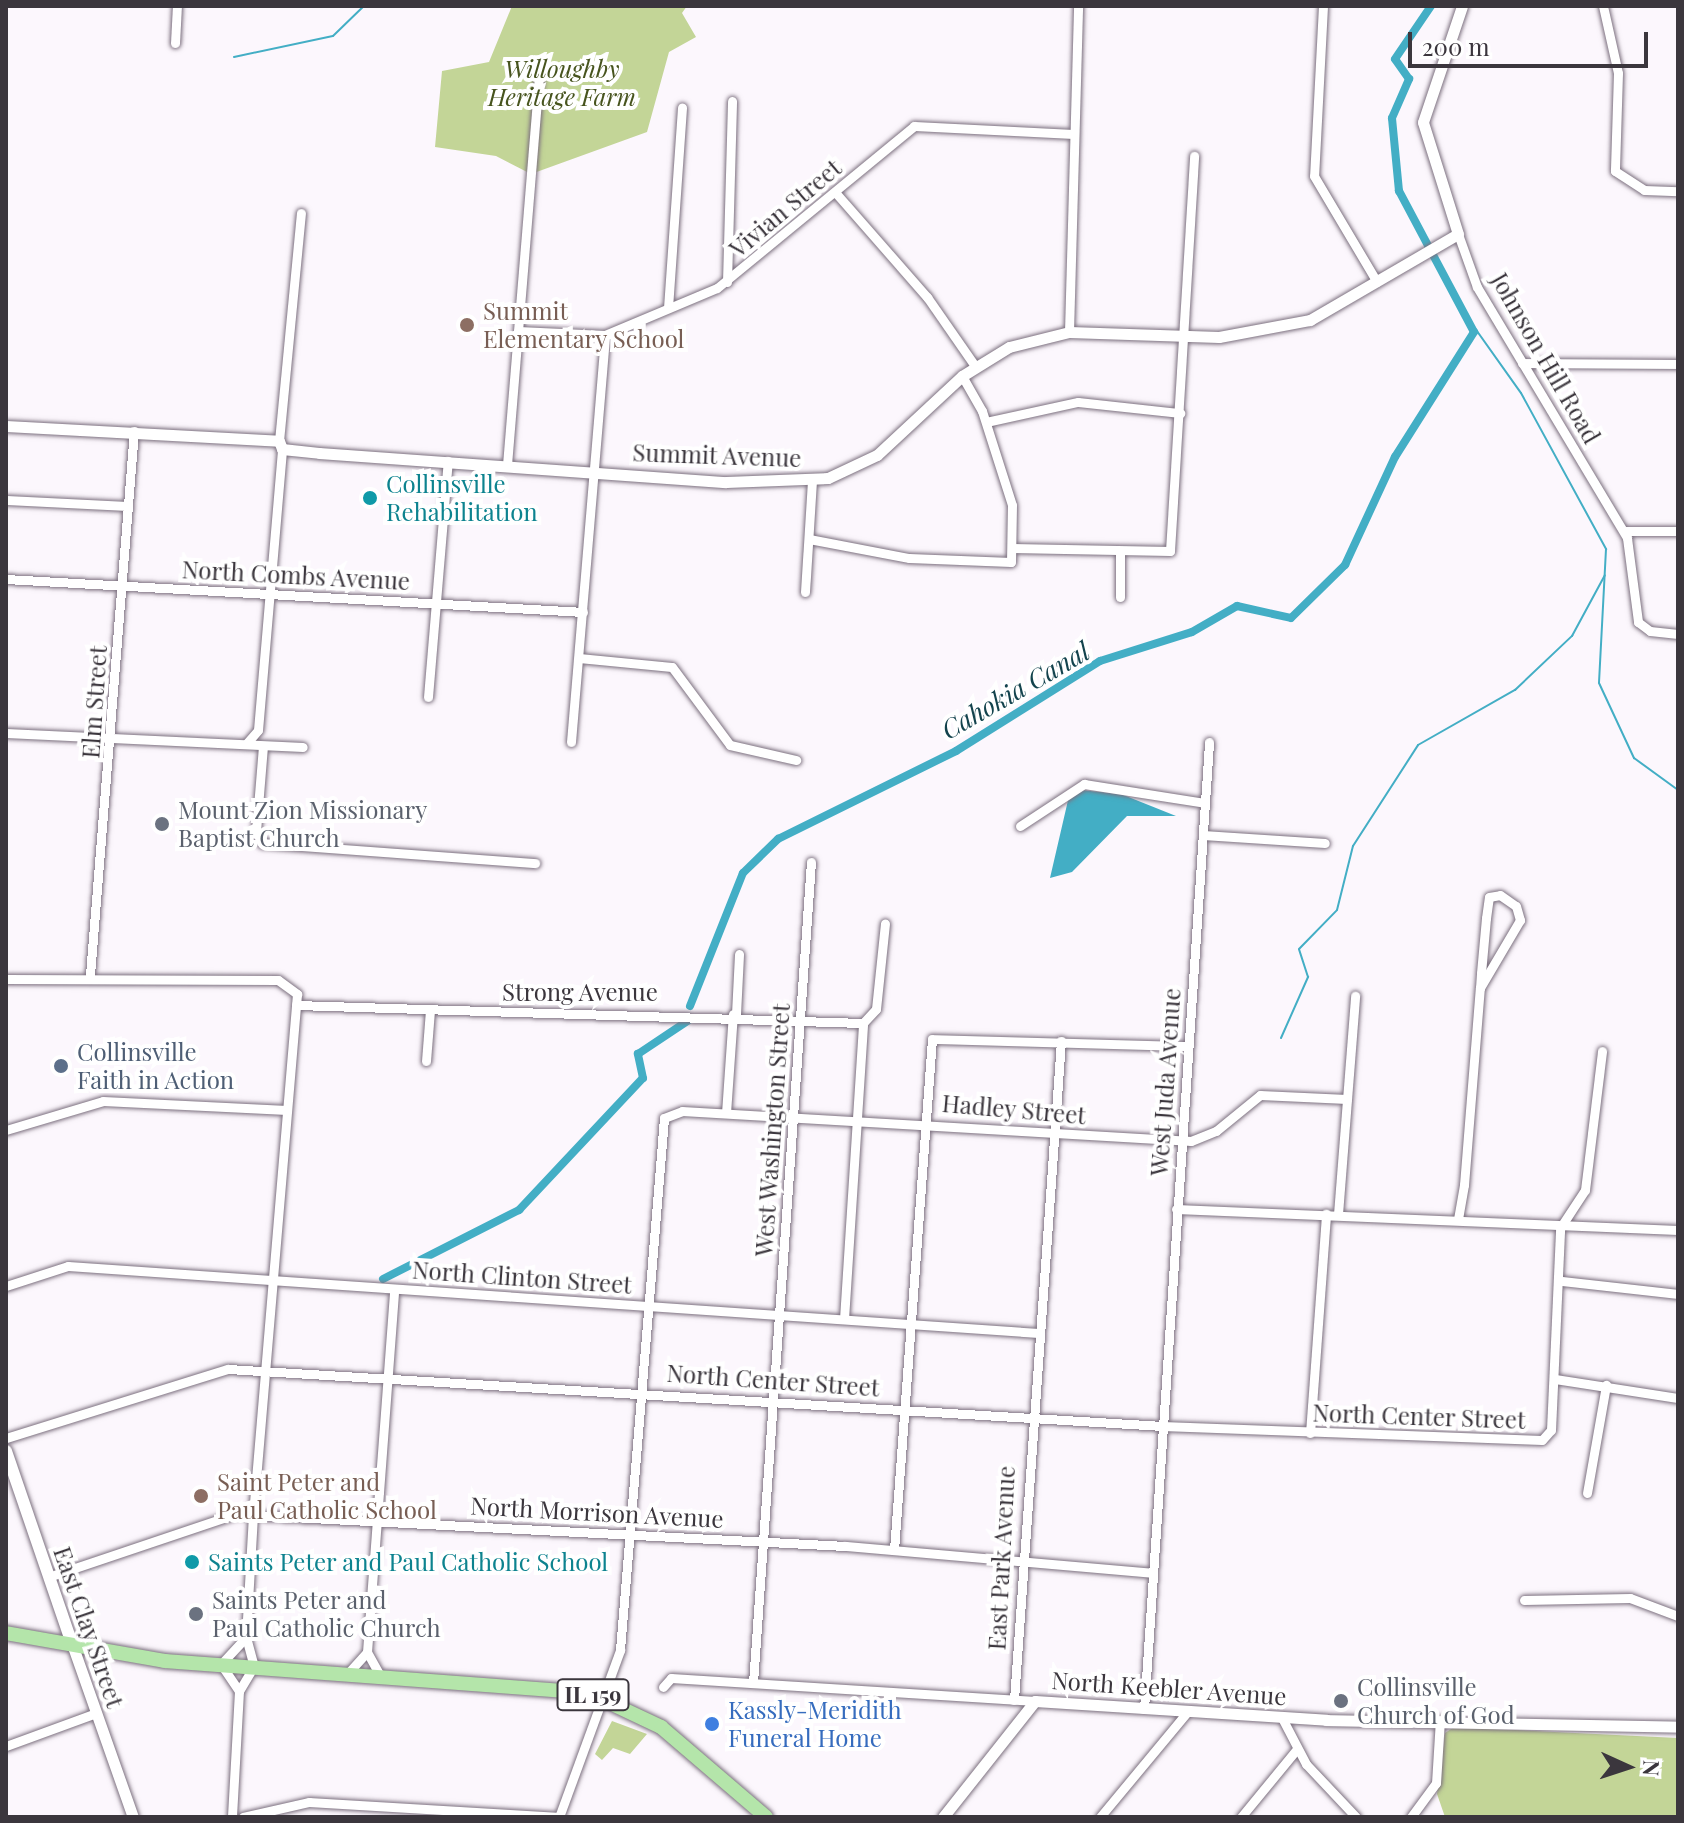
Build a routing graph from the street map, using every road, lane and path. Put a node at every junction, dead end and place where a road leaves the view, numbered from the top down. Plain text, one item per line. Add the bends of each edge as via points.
1 (177, 6) edge
2 (1078, 6) edge
3 (1323, 6) edge
4 (1462, 6) edge
5 (1603, 6) edge
6 (175, 43) dead end
7 (539, 77) dead end
8 (732, 101) dead end
9 (682, 107) dead end
10 (1074, 134) junction
11 (1194, 156) dead end
12 (1678, 191) edge
13 (835, 192) junction
14 (301, 213) dead end
15 (1458, 234) junction
16 (727, 282) junction
17 (1377, 282) junction
18 (668, 308) junction
19 (518, 331) junction
20 (1069, 332) junction
21 (605, 335) junction
22 (1186, 336) junction
23 (1522, 363) junction
24 (1678, 364) edge
25 (975, 366) junction
26 (962, 376) junction
27 (1180, 413) junction
28 (986, 422) junction
29 (6, 426) edge
30 (134, 431) junction
31 (280, 445) junction
32 (448, 461) junction
33 (507, 465) junction
34 (595, 472) junction
35 (812, 481) junction
36 (6, 500) edge
37 (128, 506) junction
38 (1624, 531) junction
39 (1678, 531) edge
40 (809, 539) junction
41 (1012, 548) junction
42 (1120, 551) junction
43 (6, 579) edge
44 (123, 585) junction
45 (269, 592) junction
46 (805, 592) dead end
47 (1120, 597) dead end
48 (436, 603) junction
49 (583, 612) junction
50 (1678, 634) edge
51 (579, 658) junction
52 (428, 697) dead end
53 (6, 733) edge
54 (112, 738) junction
55 (571, 742) dead end
56 (1209, 742) dead end
57 (246, 744) junction
58 (263, 746) junction
59 (303, 747) dead end
60 (796, 760) dead end
61 (1205, 803) junction
62 (1020, 826) dead end
63 (1203, 835) junction
64 (1325, 843) dead end
65 (811, 862) dead end
66 (535, 863) dead end
67 (885, 923) dead end
68 (739, 954) dead end
69 (90, 975) junction
70 (6, 979) edge
71 (1480, 988) junction
72 (1355, 996) dead end
73 (296, 1005) junction
74 (430, 1010) junction
75 (735, 1014) junction
76 (801, 1017) junction
77 (863, 1023) junction
78 (1061, 1041) junction
79 (1188, 1046) junction
80 (1602, 1051) dead end
81 (426, 1061) dead end
82 (1347, 1099) junction
83 (287, 1110) junction
84 (726, 1113) junction
85 (793, 1116) junction
86 (858, 1119) junction
87 (925, 1122) junction
88 (6, 1130) edge
89 (1054, 1132) junction
90 (1179, 1141) junction
91 (1176, 1209) junction
92 (1326, 1214) junction
93 (1338, 1214) junction
94 (1458, 1219) junction
95 (1560, 1228) junction
96 (1678, 1230) edge
97 (271, 1280) junction
98 (1562, 1281) junction
99 (6, 1286) edge
100 (394, 1289) junction
101 (1678, 1294) edge
102 (647, 1305) junction
103 (779, 1314) junction
104 (844, 1319) junction
105 (910, 1324) junction
106 (1039, 1333) junction
107 (265, 1371) junction
108 (387, 1378) junction
109 (1555, 1379) junction
110 (1606, 1385) junction
111 (640, 1391) junction
112 (1678, 1398) edge
113 (773, 1400) junction
114 (905, 1410) junction
115 (1032, 1418) junction
116 (1162, 1426) junction
117 (1310, 1433) junction
118 (6, 1438) edge
119 (6, 1451) edge
120 (1587, 1493) dead end
121 (253, 1515) junction
122 (377, 1520) junction
123 (630, 1533) junction
124 (763, 1541) junction
125 (894, 1550) junction
126 (1023, 1562) junction
127 (1153, 1573) junction
128 (48, 1577) junction
129 (1524, 1600) dead end
130 (1678, 1616) edge
131 (6, 1633) edge
132 (246, 1637) junction
133 (72, 1644) junction
134 (367, 1652) junction
135 (221, 1664) junction
136 (254, 1666) junction
137 (349, 1672) junction
138 (380, 1675) junction
139 (753, 1683) junction
140 (663, 1687) dead end
141 (239, 1691) junction
142 (606, 1699) junction
143 (1014, 1700) junction
144 (1035, 1701) junction
145 (1144, 1709) junction
146 (1188, 1711) junction
147 (96, 1713) junction
148 (1282, 1718) junction
149 (1440, 1720) junction
150 (1678, 1727) edge
151 (6, 1746) edge
152 (1296, 1750) junction
153 (133, 1817) edge
154 (232, 1817) edge
155 (243, 1817) edge
156 (559, 1817) edge
157 (766, 1817) edge
158 (943, 1817) edge
159 (1100, 1817) edge
160 (1241, 1817) edge
161 (1356, 1817) edge
162 (1411, 1817) edge

1 - 6 street
2 - 10 street
3 - 17 street via 1314,176
4 - 15 street, Johnson Hill Road via 1423,122
5 - 12 street via 1618,73 1615,171 1644,190
7 - 19 street
8 - 16 street
9 - 18 street
10 - 13 street, Vivian Street via 914,126
10 - 20 street
11 - 22 street
13 - 16 street, Vivian Street
13 - 25 street via 921,289
14 - 31 street
15 - 17 street, Summit Avenue
15 - 23 street, Johnson Hill Road via 1477,287
16 - 18 street, Vivian Street
17 - 22 street, Summit Avenue via 1310,320
18 - 21 street, Vivian Street
19 - 21 street, Vivian Street
19 - 33 street
20 - 22 street, Summit Avenue
20 - 25 street, Summit Avenue via 1028,340
21 - 34 street
22 - 27 street
23 - 24 street
23 - 38 street, Johnson Hill Road
25 - 26 street, Summit Avenue
26 - 28 street
26 - 35 street, Summit Avenue via 877,455
27 - 28 street via 1078,402
27 - 42 street via 1170,551
28 - 41 street via 1012,505
29 - 30 street, Summit Avenue
30 - 31 street, Summit Avenue
30 - 37 street, Elm Street
31 - 32 street, Summit Avenue
31 - 45 street
32 - 33 street, Summit Avenue
32 - 48 street
33 - 34 street, Summit Avenue
34 - 35 street, Summit Avenue
34 - 49 street
35 - 40 street
36 - 37 street
37 - 44 street, Elm Street
38 - 39 street
38 - 50 street, Johnson Hill Road via 1633,611 1650,631
40 - 41 street via 909,558 1011,562
40 - 46 street
41 - 42 street
42 - 47 street
43 - 44 street, North Combs Avenue
44 - 45 street, North Combs Avenue
44 - 54 street, Elm Street
45 - 48 street, North Combs Avenue
45 - 57 street via 258,730
48 - 49 street, North Combs Avenue
48 - 52 street
49 - 51 street
51 - 55 street
51 - 60 street via 672,667 730,745
53 - 54 street
54 - 57 street
54 - 69 street, Elm Street
56 - 61 street, West Juda Avenue
57 - 58 street
58 - 59 street
58 - 66 street via 258,840
61 - 62 street via 1084,784
61 - 63 street, West Juda Avenue
63 - 64 street
63 - 79 street, West Juda Avenue
65 - 76 street, West Washington Street
67 - 77 street via 876,1009
68 - 75 street
69 - 70 street
69 - 73 street via 278,980 296,992
71 - 71 street via 1489,897 1500,895 1516,906 1520,920
71 - 94 street
72 - 82 street
73 - 74 street, Strong Avenue
73 - 83 street
74 - 75 street, Strong Avenue
74 - 81 street
75 - 76 street, Strong Avenue
75 - 84 street
76 - 77 street, Strong Avenue
76 - 85 street, West Washington Street
77 - 86 street
78 - 79 street
78 - 87 street via 935,1036
78 - 89 street, East Park Avenue
79 - 90 street, West Juda Avenue
80 - 95 street via 1585,1190
82 - 90 street, Hadley Street via 1260,1095 1208,1136
82 - 93 street
83 - 88 street via 103,1101
83 - 97 street
84 - 85 street, Hadley Street
84 - 102 street, Hadley Street via 676,1111 664,1118
85 - 86 street, Hadley Street
85 - 103 street, West Washington Street
86 - 87 street, Hadley Street
86 - 104 street
87 - 89 street, Hadley Street
87 - 105 street
89 - 90 street, Hadley Street
89 - 106 street, East Park Avenue
90 - 91 street, West Juda Avenue
91 - 92 street
91 - 116 street, West Juda Avenue
92 - 93 street
92 - 117 street
93 - 94 street
94 - 95 street
95 - 96 street
95 - 98 street
97 - 99 street, North Clinton Street via 68,1266
97 - 100 street, North Clinton Street
97 - 107 street
98 - 101 street
98 - 109 street
100 - 102 street, North Clinton Street
100 - 108 street
102 - 103 street, North Clinton Street
102 - 111 street
103 - 104 street, North Clinton Street
103 - 113 street, West Washington Street
104 - 105 street, North Clinton Street
105 - 106 street, North Clinton Street
105 - 114 street
106 - 115 street, East Park Avenue
107 - 108 street, North Center Street
107 - 118 street, North Center Street via 196,1373
107 - 121 street
108 - 111 street, North Center Street
108 - 122 street
109 - 110 street
109 - 117 street, North Center Street via 1547,1438
110 - 112 street
110 - 120 street
111 - 113 street, North Center Street
111 - 123 street
113 - 114 street, North Center Street
113 - 124 street, West Washington Street
114 - 115 street, North Center Street
114 - 125 street
115 - 116 street, North Center Street
115 - 126 street, East Park Avenue
116 - 117 street, North Center Street
116 - 127 street, West Juda Avenue
119 - 128 main road, East Clay Street
121 - 122 street, North Morrison Avenue
121 - 128 street, North Morrison Avenue via 227,1515
121 - 132 street
122 - 123 street, North Morrison Avenue
122 - 134 street
123 - 124 street, North Morrison Avenue
123 - 142 street via 622,1639
124 - 125 street, North Morrison Avenue
124 - 139 street, West Washington Street
125 - 126 street, North Morrison Avenue
126 - 127 street, North Morrison Avenue
126 - 143 street, East Park Avenue
127 - 145 street, West Juda Avenue
128 - 133 main road, East Clay Street
129 - 130 street via 1630,1598
131 - 133 main road, IL 159
132 - 135 street
132 - 136 street
133 - 135 main road, IL 159
133 - 147 street, East Clay Street
134 - 137 street
134 - 138 street
135 - 136 main road, IL 159
135 - 141 street
136 - 137 main road, IL 159
136 - 141 street
137 - 138 main road, IL 159
138 - 142 main road, IL 159
139 - 140 street, North Keebler Avenue via 671,1678
139 - 143 street, North Keebler Avenue
141 - 154 street
142 - 156 street
142 - 157 main road, IL 159 via 661,1727
143 - 144 street, North Keebler Avenue
144 - 145 street, North Keebler Avenue
144 - 158 street
145 - 146 street, North Keebler Avenue
146 - 148 street, North Keebler Avenue
146 - 159 street
147 - 151 street
147 - 153 street, East Clay Street
148 - 149 street, North Keebler Avenue
148 - 152 street
149 - 150 street, North Keebler Avenue
149 - 162 street via 1436,1783
152 - 160 street
152 - 161 street
155 - 156 street via 309,1802

